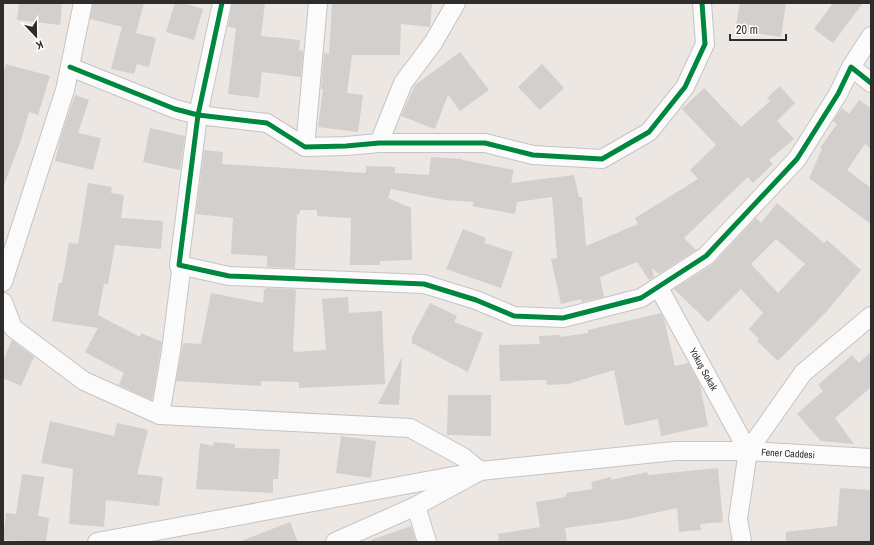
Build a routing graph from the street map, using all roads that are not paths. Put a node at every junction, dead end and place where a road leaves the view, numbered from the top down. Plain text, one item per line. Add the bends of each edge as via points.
1 (83, 3) edge
2 (222, 3) edge
3 (318, 3) edge
4 (456, 3) edge
5 (702, 3) edge
6 (871, 36) edge
7 (70, 67) junction
8 (851, 67) junction
9 (871, 83) edge
10 (198, 115) junction
11 (379, 143) junction
12 (305, 147) junction
13 (179, 265) junction
14 (3, 282) edge
15 (659, 288) junction
16 (3, 302) edge
17 (871, 316) edge
18 (160, 415) junction
19 (748, 451) junction
20 (871, 458) edge
21 (480, 472) junction
22 (416, 506) junction
23 (97, 542) edge
24 (335, 542) edge
25 (427, 542) edge
26 (742, 542) edge

1 - 7 street
2 - 10 street
3 - 12 street
4 - 11 street via 434,43 403,83
5 - 11 street via 705,44 685,88 649,132 602,159 533,154 485,143
6 - 8 street
7 - 10 street via 175,109
7 - 14 street via 65,90
8 - 9 street
8 - 15 street via 838,94 797,158 706,256
10 - 12 street via 267,123
10 - 13 street
11 - 12 street
13 - 15 street via 229,276 424,284 476,300 514,316 563,318 641,298
13 - 18 street via 171,351
15 - 19 street, Yokuş Sokak
16 - 18 street via 13,328 84,381
17 - 19 street via 803,373
18 - 21 street via 410,428 463,457
19 - 20 street, Fener Caddesi
19 - 21 street via 675,450
19 - 26 street, Fener Caddesi via 738,519
21 - 22 street
21 - 23 street
22 - 24 street
22 - 25 street

